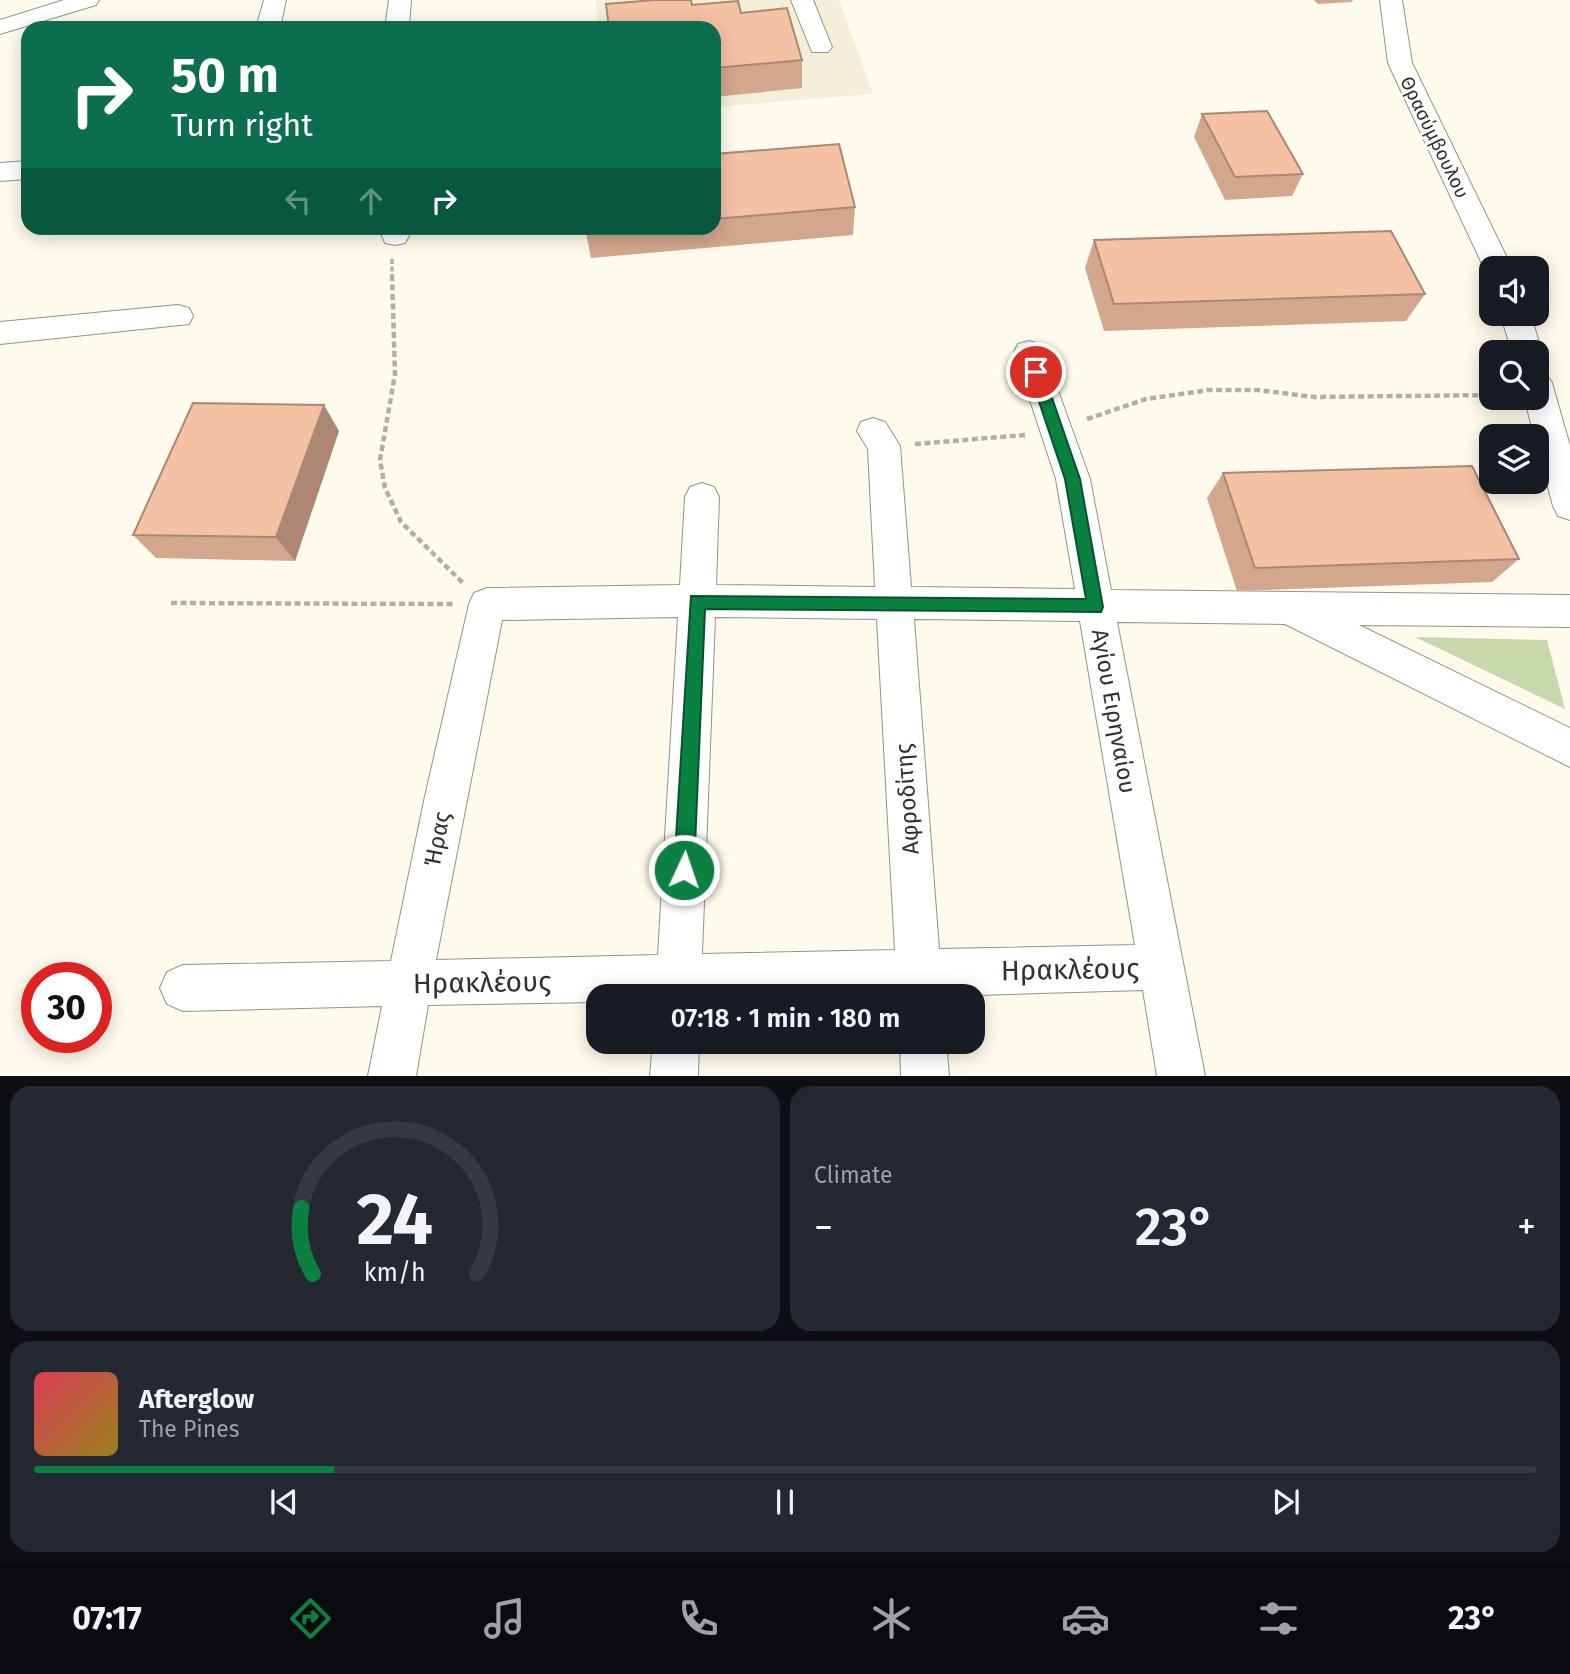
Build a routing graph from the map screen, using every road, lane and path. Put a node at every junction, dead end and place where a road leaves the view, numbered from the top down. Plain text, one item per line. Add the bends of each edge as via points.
1 (88, 0) edge
2 (275, 0) edge
3 (400, 0) edge
4 (802, 0) edge
5 (1391, 0) edge
6 (270, 21) edge
7 (398, 21) edge
8 (0, 27) edge
9 (820, 47) dead end
10 (21, 170) edge
11 (0, 172) edge
12 (394, 235) edge
13 (1491, 256) edge
14 (178, 316) dead end
15 (0, 332) edge
16 (1029, 352) dead end
17 (1479, 394) edge
18 (1543, 410) edge
19 (1057, 433) junction
20 (878, 439) joint
21 (702, 497) dead end
22 (1570, 506) edge
23 (697, 601) junction
24 (171, 603) dead end
25 (895, 603) junction
26 (487, 604) junction
27 (1095, 607) junction
28 (1289, 608) junction
29 (1570, 611) edge
30 (1570, 748) edge
31 (1159, 967) junction
32 (410, 984) junction
33 (678, 984) edge
34 (919, 984) edge
35 (586, 985) edge
36 (183, 988) dead end
37 (675, 1054) edge
38 (924, 1054) edge
39 (392, 1076) edge
40 (674, 1076) edge
41 (925, 1076) edge
42 (1181, 1076) edge

1 - 8 street
2 - 6 street
3 - 7 street
4 - 9 street
5 - 13 street, Θρασύμβουλου via 1400,63
10 - 11 street
12 - 26 path via 395,374 380,460 385,488 401,522
14 - 15 street
16 - 19 street, Αγίου Ειρηναίου
17 - 19 path via 1311,397 1248,389 1209,391 1129,403
18 - 22 street
19 - 20 path
19 - 27 street, Αγίου Ειρηναίου via 1073,479
20 - 25 street, Αφροδίτης
21 - 23 street
23 - 25 street
23 - 26 street
23 - 33 street
24 - 26 path
25 - 27 street
25 - 34 street, Αφροδίτης
26 - 32 street, Ήρας
27 - 28 street
27 - 31 street, Αγίου Ειρηναίου
28 - 29 street
28 - 30 street
31 - 34 street, Ηρακλέους
31 - 42 street, Αγίου Ειρηναίου
32 - 35 street, Ηρακλέους
32 - 36 street, Ηρακλέους
32 - 39 street, Ήρας
37 - 40 street
38 - 41 street

